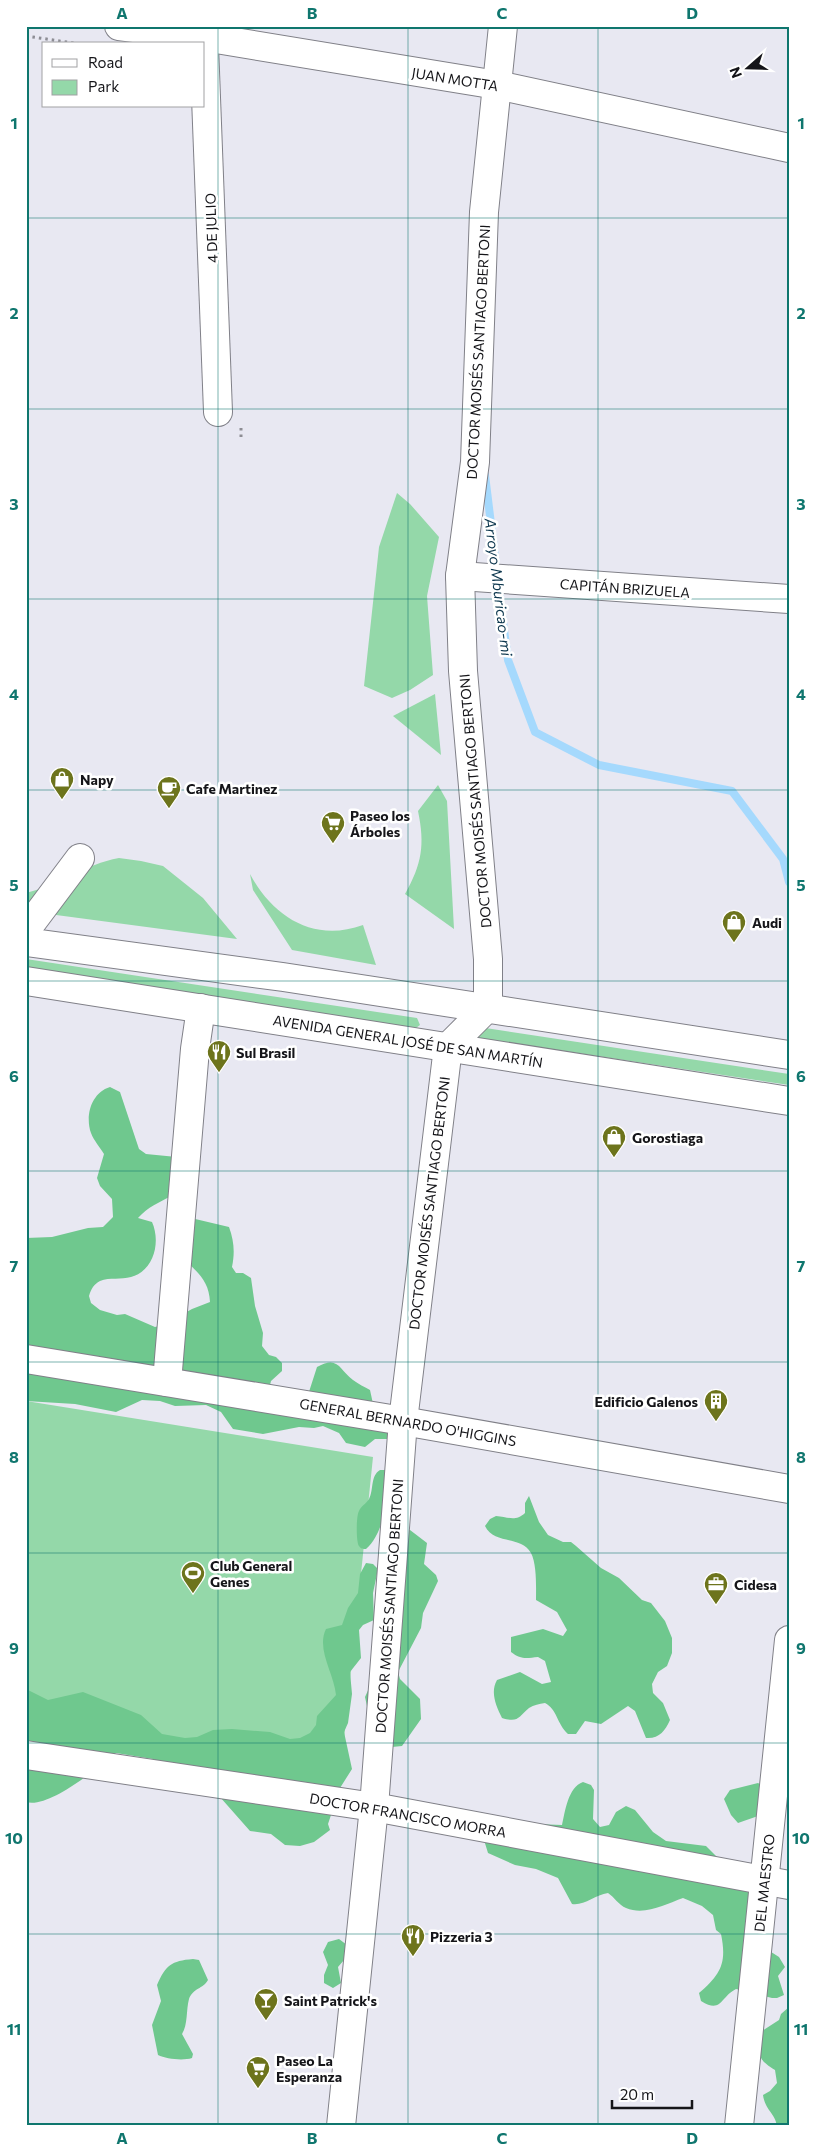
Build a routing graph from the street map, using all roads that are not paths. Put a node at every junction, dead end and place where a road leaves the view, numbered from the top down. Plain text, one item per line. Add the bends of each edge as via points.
1 (119, 26) edge
2 (503, 26) edge
3 (204, 38) edge
4 (205, 65) edge
5 (497, 85) junction
6 (789, 148) edge
7 (218, 412) dead end
8 (460, 576) junction
9 (789, 599) edge
10 (80, 858) dead end
11 (26, 930) edge
12 (26, 942) edge
13 (26, 981) edge
14 (488, 1007) junction
15 (201, 1008) junction
16 (448, 1047) junction
17 (789, 1055) edge
18 (789, 1101) edge
19 (26, 1359) edge
20 (167, 1382) junction
21 (403, 1420) junction
22 (789, 1489) edge
23 (789, 1640) edge
24 (26, 1755) edge
25 (374, 1807) junction
26 (776, 1884) edge
27 (341, 2126) edge
28 (740, 2126) edge

1 - 3 main road, JUAN MOTTA
2 - 5 main road, DOCTOR MOISÉS SANTIAGO BERTONI
3 - 5 main road, JUAN MOTTA
4 - 7 main road, 4 DE JULIO
5 - 6 main road, JUAN MOTTA
5 - 8 main road, DOCTOR MOISÉS SANTIAGO BERTONI via 484,212 475,462
8 - 9 main road, CAPITÁN BRIZUELA
8 - 14 main road, DOCTOR MOISÉS SANTIAGO BERTONI via 463,671 488,959
10 - 11 main road
12 - 14 main road
13 - 15 main road, AVENIDA GENERAL JOSÉ DE SAN MARTÍN
14 - 16 main road
14 - 17 main road
15 - 16 main road, AVENIDA GENERAL JOSÉ DE SAN MARTÍN
15 - 20 main road
16 - 18 main road, AVENIDA GENERAL JOSÉ DE SAN MARTÍN
16 - 21 main road, DOCTOR MOISÉS SANTIAGO BERTONI
19 - 20 main road, GENERAL BERNARDO O'HIGGINS
20 - 21 main road, GENERAL BERNARDO O'HIGGINS
21 - 22 main road, GENERAL BERNARDO O'HIGGINS
21 - 25 main road, DOCTOR MOISÉS SANTIAGO BERTONI
23 - 26 main road, DEL MAESTRO
24 - 25 main road, DOCTOR FRANCISCO MORRA
25 - 26 main road, DOCTOR FRANCISCO MORRA
25 - 27 main road, DOCTOR MOISÉS SANTIAGO BERTONI
26 - 28 main road, DEL MAESTRO

